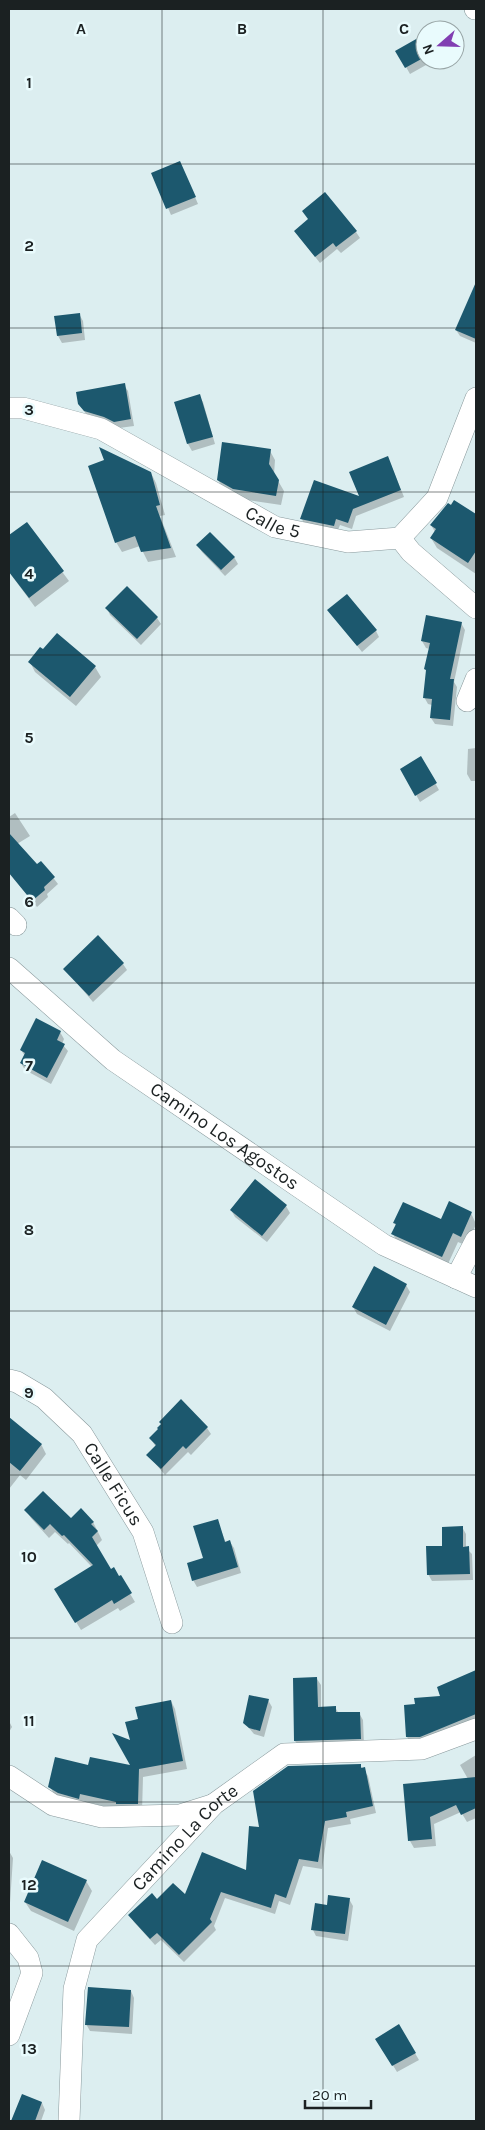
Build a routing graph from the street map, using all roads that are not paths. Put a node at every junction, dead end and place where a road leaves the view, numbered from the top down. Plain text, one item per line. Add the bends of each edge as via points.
1 (476, 398) edge
2 (9, 408) edge
3 (400, 538) junction
4 (476, 608) edge
5 (476, 679) edge
6 (467, 701) dead end
7 (9, 968) edge
8 (476, 1240) edge
9 (456, 1278) junction
10 (476, 1287) edge
11 (9, 1380) edge
12 (172, 1623) dead end
13 (476, 1729) edge
14 (9, 1776) edge
15 (214, 1804) junction
16 (9, 1934) edge
17 (9, 2035) edge
18 (69, 2121) edge

1 - 3 street via 438,498
2 - 3 street, Calle 5 via 23,408 101,429 275,528 348,542
3 - 4 street via 411,552
5 - 6 street
7 - 9 street, Camino Los Agostos via 113,1060 384,1245
8 - 9 street
9 - 10 street
11 - 12 street, Calle Ficus via 44,1398 82,1434 143,1532
13 - 15 street, Camino La Corte via 422,1749 284,1754
14 - 15 street via 53,1805 102,1817 180,1815
15 - 18 street, Camino La Corte via 87,1940 74,1989
16 - 17 street via 28,1958 32,1973

